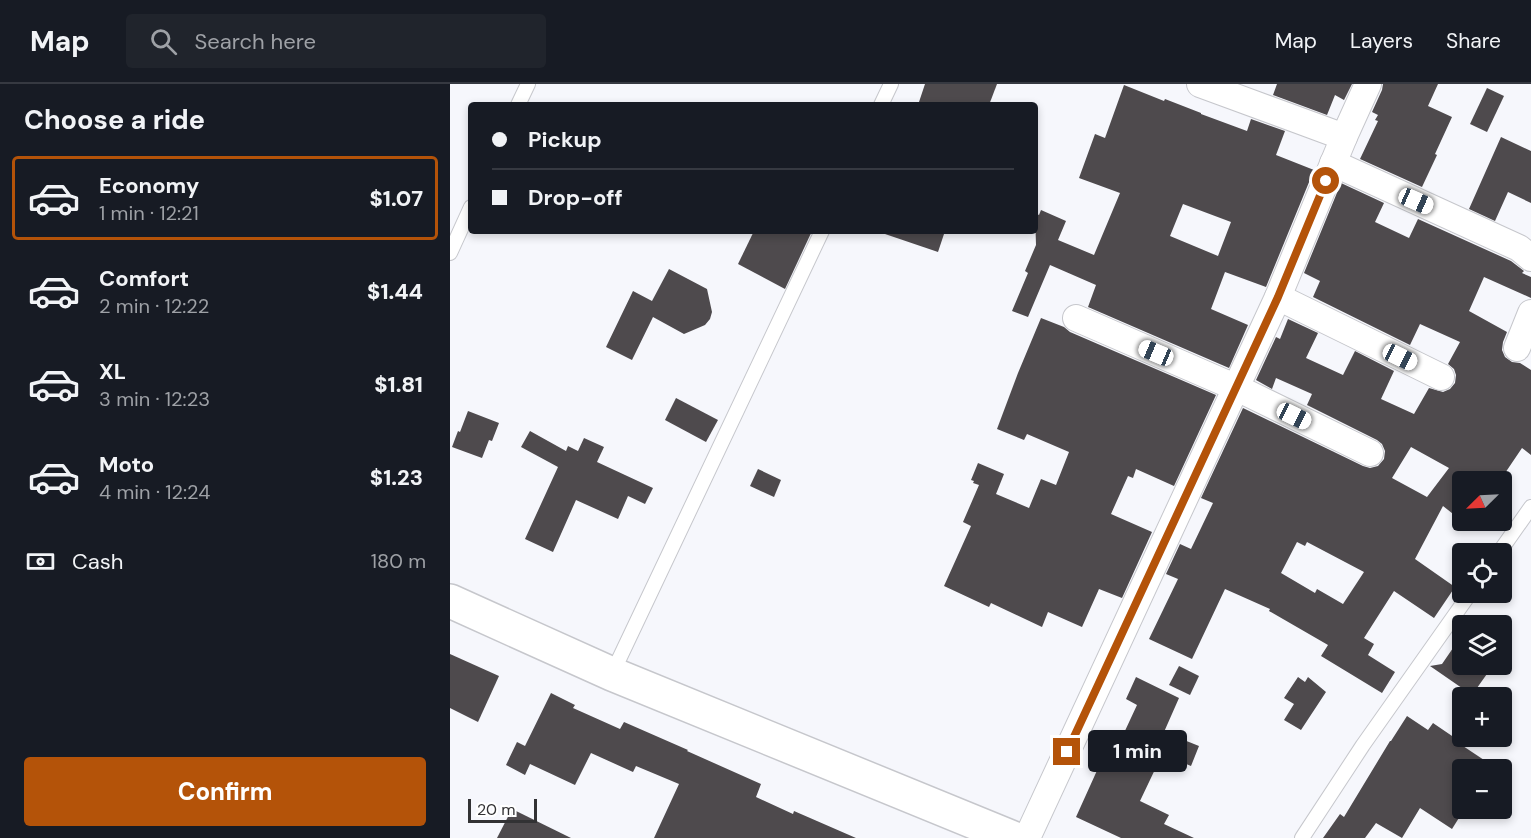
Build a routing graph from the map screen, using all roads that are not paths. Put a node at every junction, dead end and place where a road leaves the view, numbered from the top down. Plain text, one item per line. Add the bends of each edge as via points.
1 (528, 84) edge
2 (891, 84) edge
3 (1200, 84) edge
4 (1368, 84) edge
5 (519, 102) edge
6 (882, 102) edge
7 (1344, 137) junction
8 (1333, 163) junction
9 (468, 214) edge
10 (821, 234) edge
11 (450, 253) edge
12 (1531, 258) edge
13 (1278, 297) junction
14 (1531, 313) edge
15 (1076, 318) dead end
16 (1517, 348) dead end
17 (1441, 377) dead end
18 (1237, 388) junction
19 (1370, 453) dead end
20 (1531, 507) edge
21 (1506, 543) edge
22 (450, 601) edge
23 (1463, 603) edge
24 (612, 674) junction
25 (1013, 838) edge
26 (1027, 838) edge
27 (1302, 838) edge

1 - 5 lane
2 - 6 lane
3 - 7 street
4 - 7 street
7 - 8 street
8 - 12 street via 1519,248
8 - 13 street
9 - 11 lane
10 - 24 lane
13 - 17 street
13 - 18 street
14 - 16 street
15 - 18 street
18 - 19 street
18 - 26 street
20 - 21 lane
22 - 24 street
23 - 27 lane
24 - 25 street

